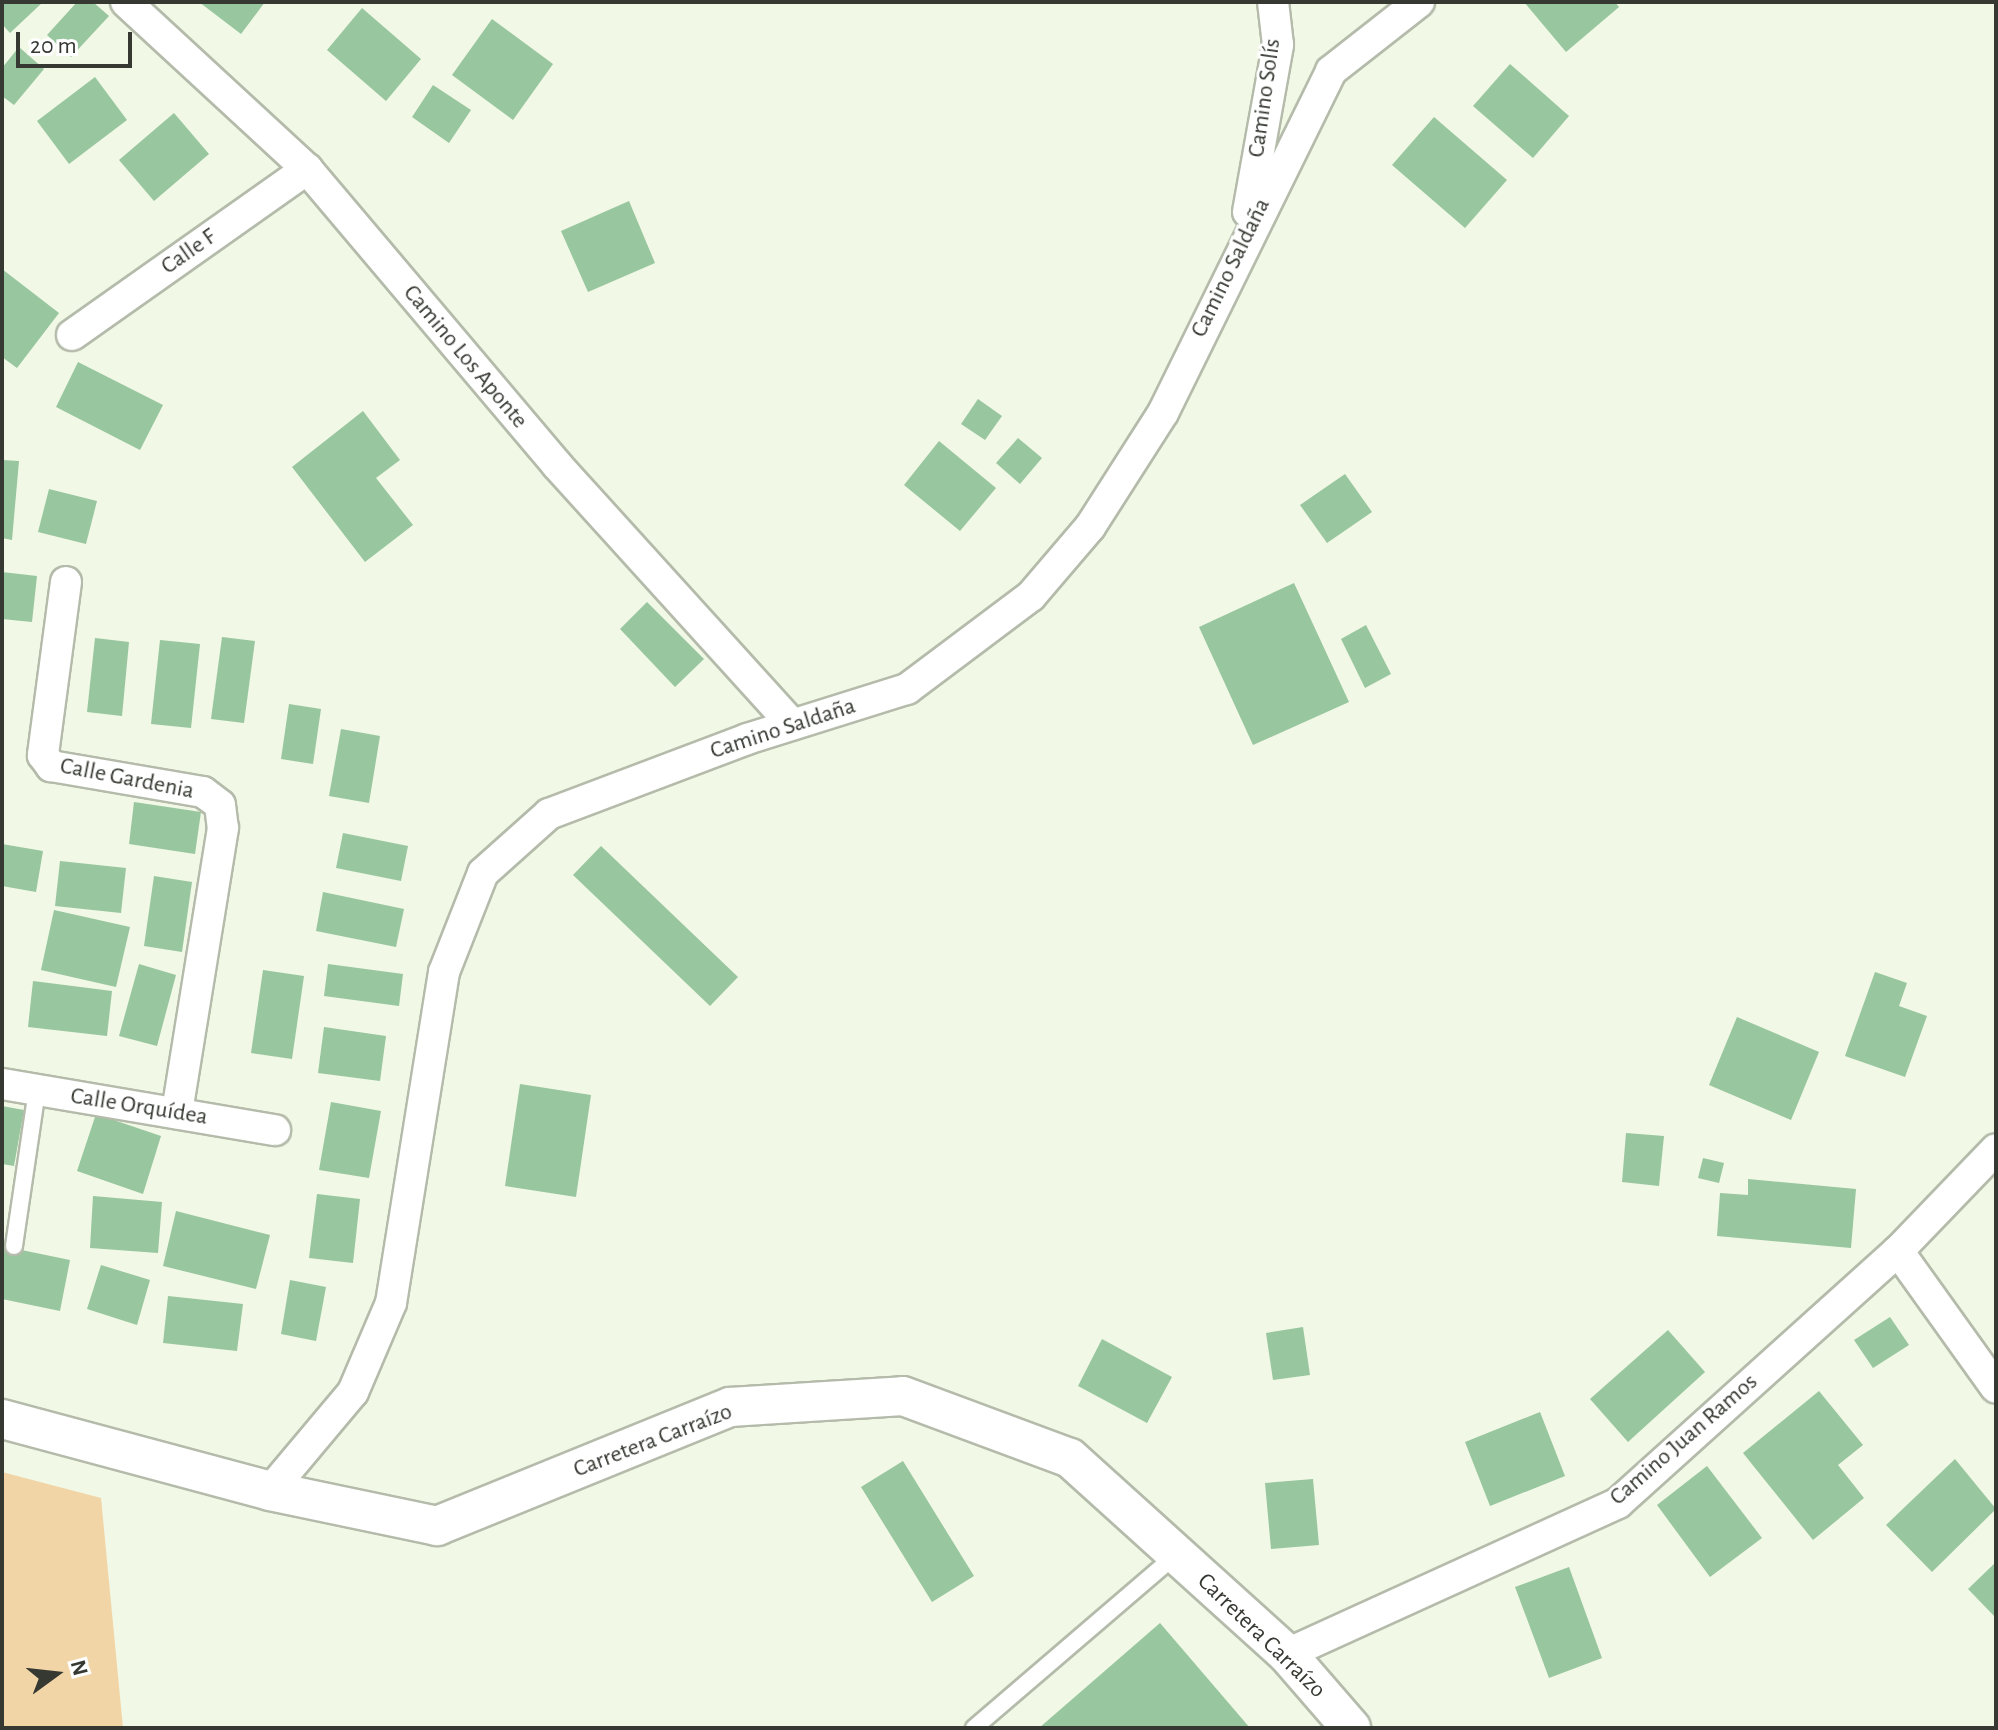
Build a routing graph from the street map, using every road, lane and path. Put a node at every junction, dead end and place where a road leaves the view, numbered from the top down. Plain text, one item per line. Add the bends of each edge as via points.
1 (126, 2) edge
2 (1273, 2) edge
3 (1419, 2) edge
4 (307, 169) junction
5 (1242, 241) junction
6 (72, 335) dead end
7 (66, 582) dead end
8 (792, 724) junction
9 (2, 1084) edge
10 (37, 1090) junction
11 (177, 1113) junction
12 (275, 1130) dead end
13 (1996, 1149) edge
14 (14, 1246) dead end
15 (1898, 1251) junction
16 (1996, 1388) edge
17 (2, 1419) edge
18 (270, 1491) junction
19 (1177, 1554) junction
20 (1287, 1654) junction
21 (974, 1728) edge
22 (1351, 1728) edge

1 - 4 street, Camino Los Aponte
2 - 5 street, Camino Solís via 1278,45
3 - 5 street, Camino Saldaña via 1331,71
4 - 6 street, Calle F
4 - 8 street, Camino Los Aponte via 557,465
5 - 8 street, Camino Saldaña via 1163,413 1090,527 1031,596 907,689
7 - 11 street, Calle Gardenia via 43,755 51,766 203,792 220,805 223,828
8 - 18 street, Camino Saldaña via 549,814 483,873 444,972 391,1303 353,1392
9 - 10 street, Calle Orquídea
10 - 11 street, Calle Orquídea
10 - 14 lane
11 - 12 street, Calle Orquídea
13 - 15 street, Camino Juan Ramos
15 - 16 street
15 - 20 street, Camino Juan Ramos via 1618,1503
17 - 18 street, Carretera Carraízo
18 - 19 street, Carretera Carraízo via 437,1526 730,1407 903,1396 1070,1458
19 - 20 street, Carretera Carraízo
19 - 21 lane
20 - 22 street, Carretera Carraízo

